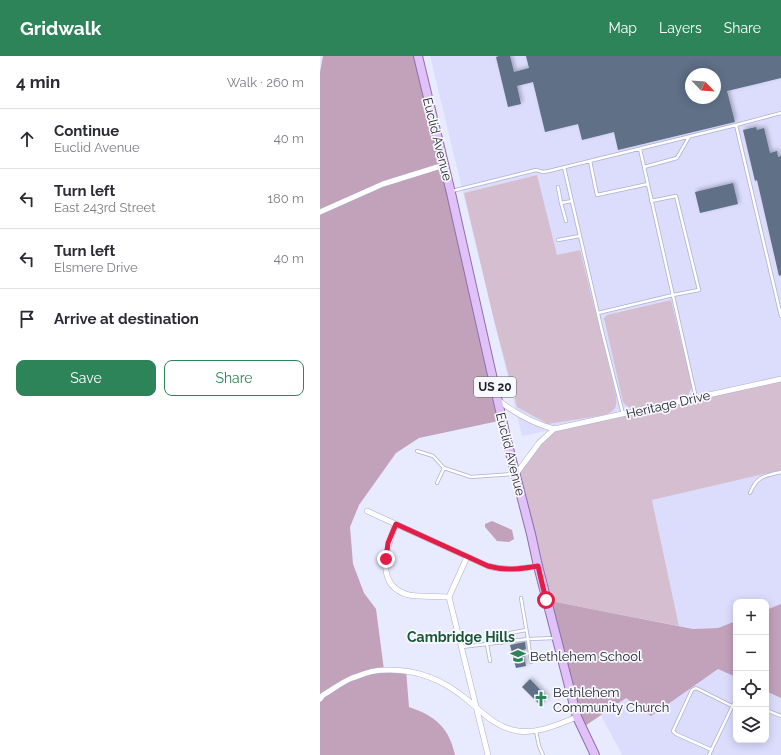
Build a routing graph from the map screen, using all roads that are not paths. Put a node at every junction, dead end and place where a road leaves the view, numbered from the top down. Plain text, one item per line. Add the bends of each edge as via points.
1 (418, 56) edge
2 (781, 113) edge
3 (736, 125) junction
4 (689, 137) junction
5 (640, 149) junction
6 (590, 161) junction
7 (444, 165) junction
8 (564, 167) junction
9 (644, 167) junction
10 (648, 184) junction
11 (558, 187) dead end
12 (451, 191) junction
13 (572, 201) junction
14 (651, 201) junction
15 (561, 203) junction
16 (320, 212) edge
17 (566, 221) dead end
18 (580, 236) junction
19 (558, 240) dead end
20 (673, 295) junction
21 (598, 313) junction
22 (781, 316) edge
23 (781, 379) edge
24 (696, 398) junction
25 (498, 400) junction
26 (623, 415) junction
27 (554, 430) junction
28 (417, 451) dead end
29 (444, 468) junction
30 (781, 472) edge
31 (516, 474) junction
32 (437, 483) dead end
33 (750, 494) dead end
34 (367, 511) dead end
35 (396, 524) junction
36 (467, 557) junction
37 (538, 566) junction
38 (449, 597) junction
39 (520, 598) dead end
40 (526, 630) junction
41 (556, 638) junction
42 (528, 640) junction
43 (502, 643) junction
44 (487, 644) junction
45 (461, 647) junction
46 (490, 661) dead end
47 (531, 662) dead end
48 (320, 699) edge
49 (732, 706) joint
50 (478, 710) junction
51 (769, 711) edge
52 (577, 716) junction
53 (781, 716) edge
54 (536, 730) junction
55 (712, 750) junction
56 (488, 755) edge
57 (543, 755) edge
58 (595, 755) edge
59 (709, 755) edge

1 - 7 main road, Euclid Avenue / US 20
2 - 3 lane
3 - 4 lane
3 - 22 lane
4 - 5 lane
4 - 9 lane via 677,158
5 - 6 lane
5 - 9 lane
6 - 8 lane
6 - 10 lane via 597,195
7 - 12 main road, Euclid Avenue / US 20
7 - 16 street via 383,184
8 - 12 lane via 543,172 536,170
8 - 13 lane
9 - 10 lane
10 - 14 lane
11 - 15 lane
12 - 25 main road, Euclid Avenue / US 20
13 - 15 lane
13 - 18 lane
14 - 20 lane
14 - 20 lane via 676,196 699,290
15 - 17 lane
18 - 19 lane
18 - 21 lane
20 - 21 lane
20 - 24 lane
21 - 26 lane
23 - 24 street, Heritage Drive
24 - 26 street, Heritage Drive
25 - 27 street via 516,413
25 - 31 main road, Euclid Avenue / US 20
26 - 27 street, Heritage Drive
27 - 31 street, Heritage Drive via 539,443
28 - 29 lane via 433,456
29 - 31 lane via 472,477
29 - 32 lane
30 - 33 lane via 756,480
31 - 37 main road, Euclid Avenue / US 20
34 - 35 street
35 - 36 street
35 - 38 street via 388,543 386,559 386,573 394,588 409,595
36 - 37 street via 500,569 513,570
36 - 38 street
37 - 41 main road, Euclid Avenue / US 20
38 - 45 street
39 - 40 lane
40 - 42 lane
40 - 43 lane via 510,633
41 - 42 lane
41 - 52 main road, Euclid Avenue / US 20
42 - 43 lane
42 - 47 lane
43 - 44 lane
44 - 45 lane
44 - 46 lane
45 - 50 street
48 - 50 street via 350,679 376,670 406,670 446,685
49 - 55 lane
49 - 55 lane via 696,688 692,690 673,731
50 - 54 street via 500,726 519,731
50 - 56 street
51 - 53 lane
52 - 54 street via 557,725
52 - 58 main road, Euclid Avenue / US 20
54 - 57 lane
55 - 59 lane

